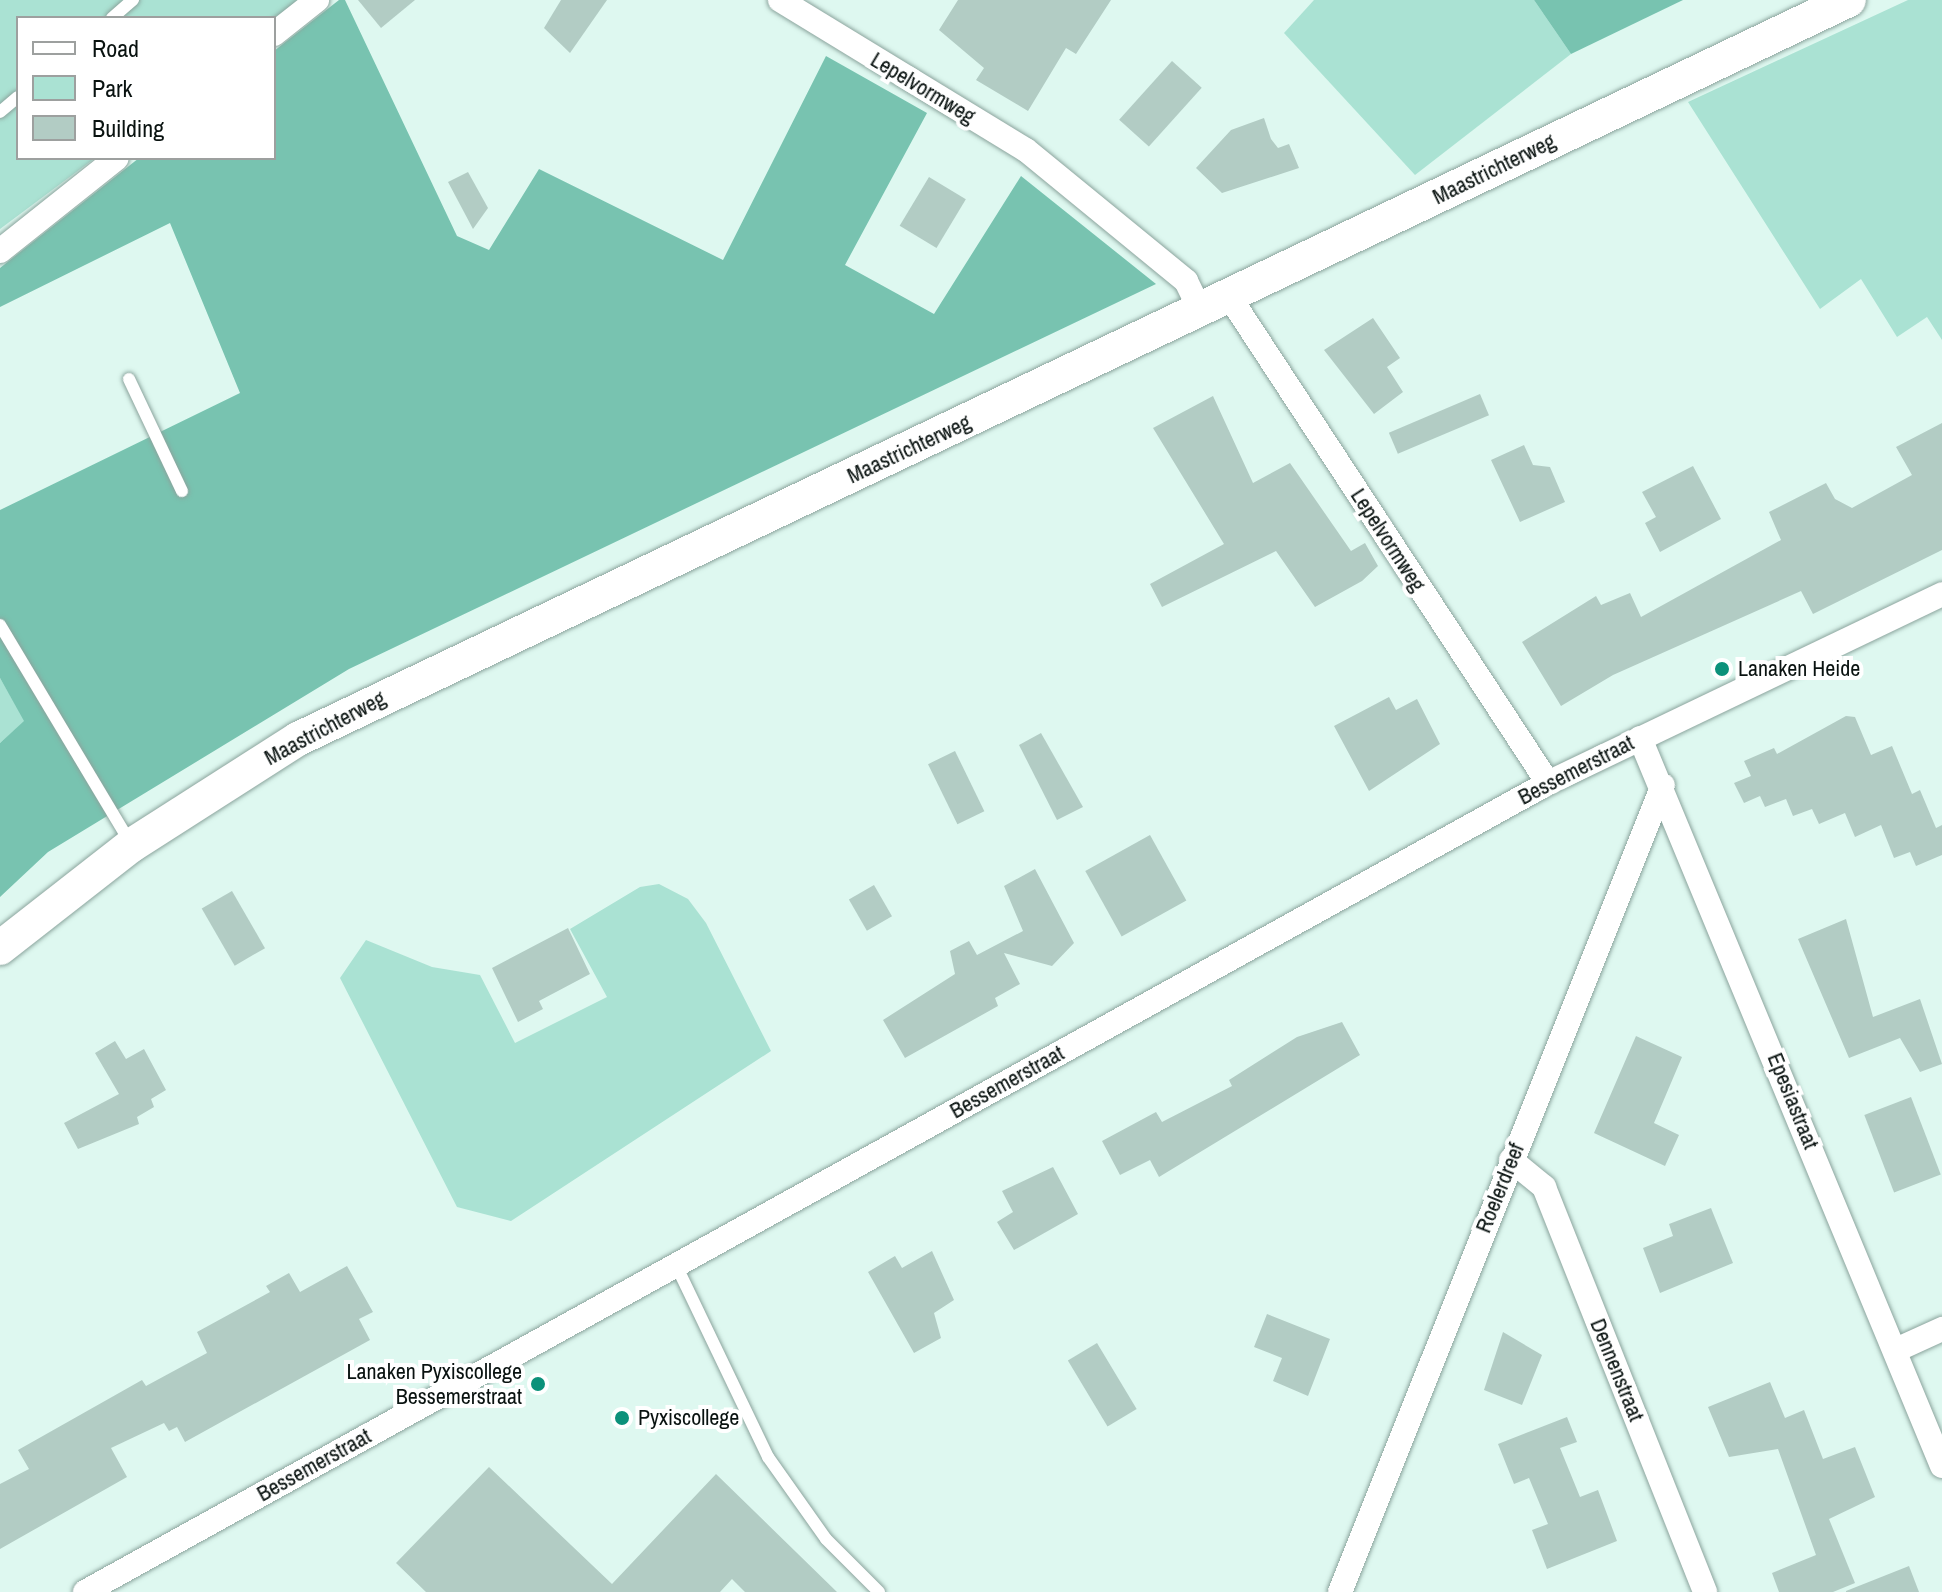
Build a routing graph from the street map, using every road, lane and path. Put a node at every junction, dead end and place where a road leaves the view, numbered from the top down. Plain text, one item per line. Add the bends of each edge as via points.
1 (133, 0) edge
2 (317, 0) edge
3 (780, 0) edge
4 (1849, 0) edge
5 (114, 16) edge
6 (276, 32) edge
7 (16, 99) edge
8 (0, 112) edge
9 (114, 160) edge
10 (0, 251) edge
11 (1215, 303) junction
12 (129, 379) dead end
13 (182, 491) dead end
14 (1942, 594) edge
15 (0, 625) edge
16 (1640, 738) junction
17 (1548, 783) junction
18 (1663, 785) junction
19 (132, 845) junction
20 (0, 948) edge
21 (1511, 1160) junction
22 (676, 1265) junction
23 (1942, 1329) edge
24 (1896, 1350) junction
25 (1942, 1466) edge
26 (85, 1592) edge
27 (879, 1592) edge
28 (1340, 1592) edge
29 (1705, 1592) edge

1 - 5 lane
2 - 6 street
3 - 11 street, Lepelvormweg via 1026,150
4 - 11 main road, Maastrichterweg
7 - 8 lane
9 - 10 street
11 - 17 street, Lepelvormweg
11 - 19 main road, Maastrichterweg via 298,739
12 - 13 lane
14 - 16 street, Bessemerstraat
15 - 19 lane
16 - 17 street, Bessemerstraat
16 - 18 street, Epesiastraat
17 - 22 street, Bessemerstraat
18 - 21 street, Roelerdreef
18 - 24 street, Epesiastraat
19 - 20 main road, Maastrichterweg
21 - 28 street, Roelerdreef
21 - 29 street, Dennenstraat via 1544,1187
22 - 26 street, Bessemerstraat
22 - 27 lane via 768,1457 826,1539
23 - 24 street
24 - 25 street, Epesiastraat

